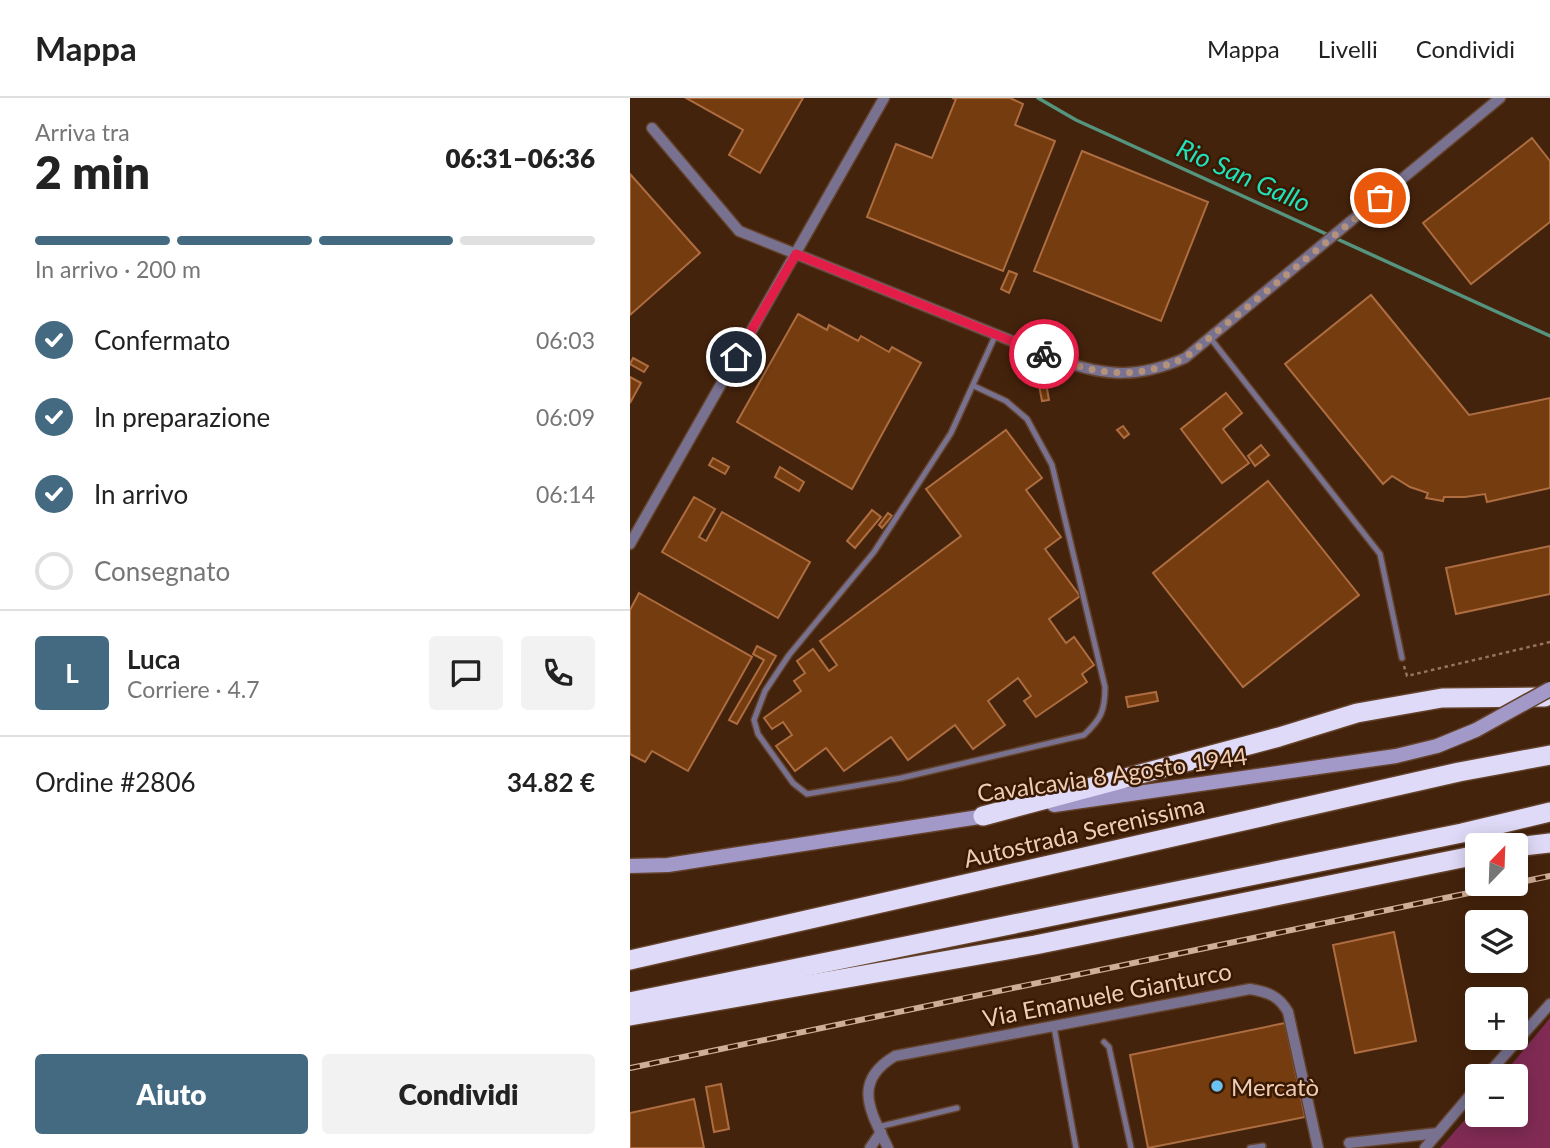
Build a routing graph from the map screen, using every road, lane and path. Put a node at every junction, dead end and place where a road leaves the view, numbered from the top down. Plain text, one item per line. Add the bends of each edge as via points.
1 (884, 98) edge
2 (1500, 98) edge
3 (652, 128) dead end
4 (796, 254) junction
5 (996, 334) junction
6 (1211, 339) junction
7 (974, 386) junction
8 (630, 544) edge
9 (1550, 642) edge
10 (1402, 658) joint
11 (1550, 689) edge
12 (1550, 697) edge
13 (1550, 755) edge
14 (1550, 813) edge
15 (983, 816) junction
16 (1550, 843) edge
17 (1528, 846) edge
18 (1465, 857) edge
19 (668, 865) junction
20 (630, 866) edge
21 (630, 874) edge
22 (630, 960) edge
23 (630, 1002) edge
24 (1550, 1004) edge
25 (630, 1016) edge
26 (1054, 1025) junction
27 (1104, 1042) dead end
28 (1497, 1064) edge
29 (1465, 1101) edge
30 (957, 1108) dead end
31 (879, 1130) junction
32 (1438, 1133) junction
33 (1349, 1143) dead end
34 (1263, 1146) dead end
35 (870, 1148) edge
36 (888, 1148) edge
37 (1076, 1148) edge
38 (1131, 1148) edge
39 (1250, 1148) edge
40 (1318, 1148) edge
41 (1425, 1148) edge

1 - 4 street
2 - 6 street
3 - 4 street via 739,231
4 - 5 street
4 - 8 street
5 - 6 street via 1087,370 1116,373 1160,369
5 - 7 lane
6 - 10 lane via 1380,554
7 - 7 lane via 951,433 874,552 765,691 754,720 758,734 793,783 807,794 901,778 1084,735 1105,705 1105,687 1052,465 1027,419 1006,401
9 - 10 path via 1407,676
11 - 15 main road, Cavalcavia 8 Agosto 1944, bridge via 1476,730 1396,756
12 - 15 highway via 1442,698 1357,713
13 - 22 highway, Autostrada Serenissima
14 - 23 highway
15 - 19 main road, Cavalcavia 8 Agosto 1944
16 - 17 highway
18 - 25 highway via 1035,945
19 - 20 main road, Cavalcavia 8 Agosto 1944
19 - 21 main road, Cavalcavia 8 Agosto 1944
24 - 28 street
26 - 31 street, Via Emanuele Gianturco via 888,1060 872,1074 869,1087 871,1113
26 - 37 lane
26 - 40 street, Via Emanuele Gianturco via 1250,989 1268,992 1289,1012
27 - 38 lane via 1110,1046
29 - 32 street
30 - 31 lane
31 - 35 street
31 - 36 street, Via Emanuele Gianturco
32 - 33 street
32 - 41 street
34 - 39 lane

